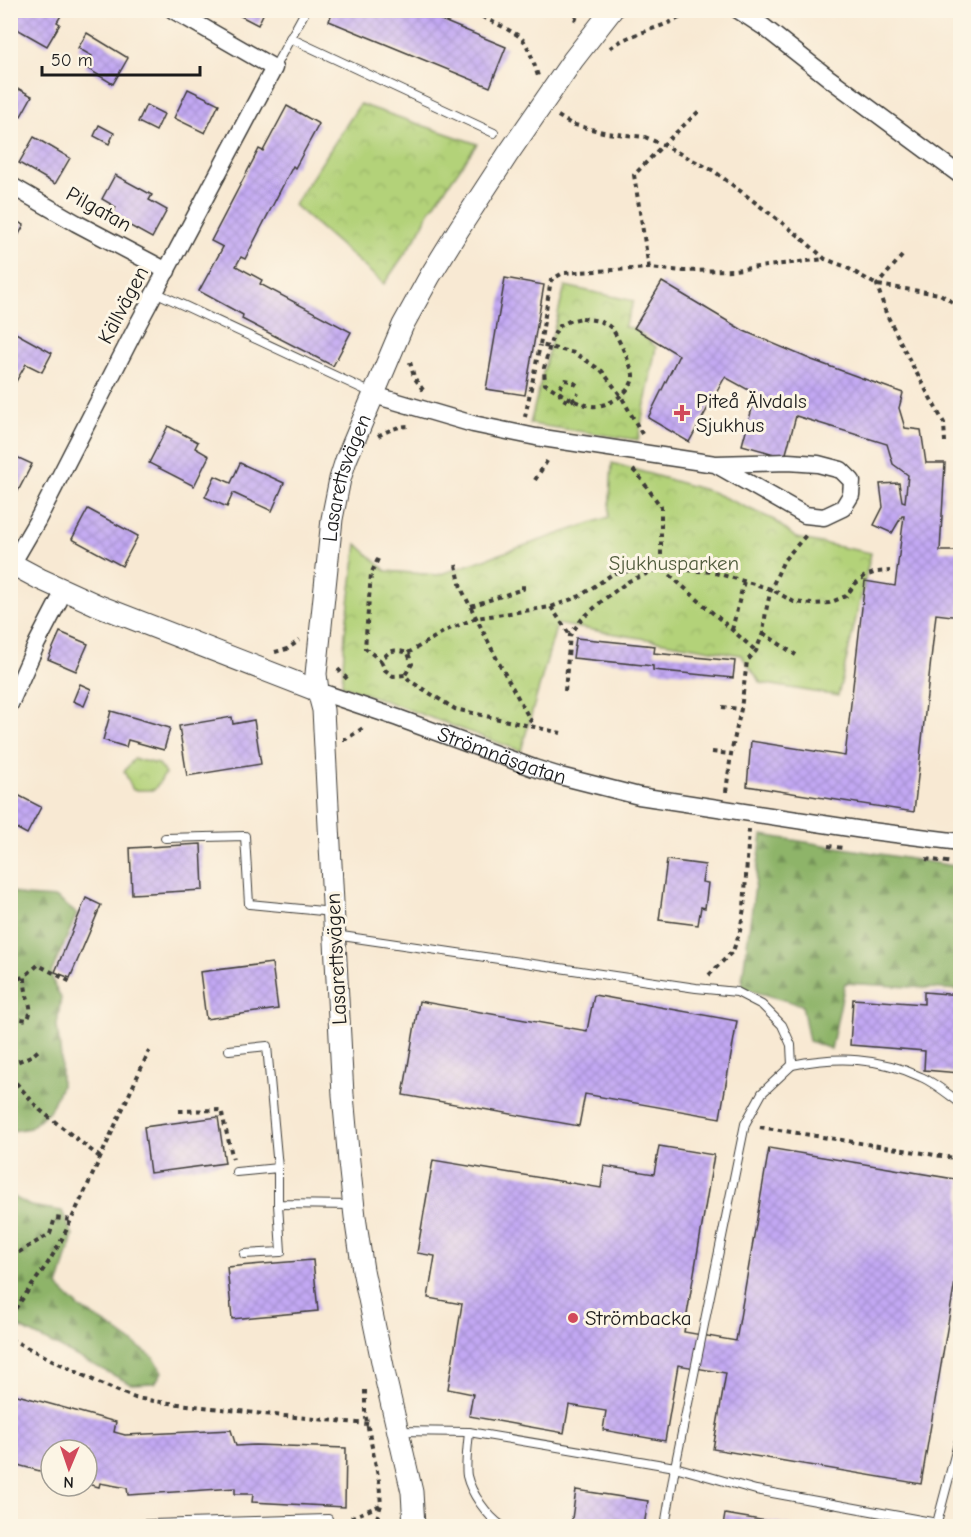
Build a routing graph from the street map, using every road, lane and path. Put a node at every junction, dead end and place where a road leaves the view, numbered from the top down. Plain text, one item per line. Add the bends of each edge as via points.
1 (173, 10) edge
2 (306, 10) edge
3 (466, 10) edge
4 (612, 10) edge
5 (691, 10) edge
6 (738, 10) edge
7 (290, 38) junction
8 (609, 49) dead end
9 (274, 68) junction
10 (542, 107) junction
11 (699, 111) dead end
12 (494, 133) dead end
13 (663, 145) junction
14 (960, 175) edge
15 (10, 185) edge
16 (902, 256) dead end
17 (825, 259) junction
18 (649, 268) junction
19 (167, 271) junction
20 (877, 285) junction
21 (155, 292) junction
22 (960, 307) edge
23 (540, 345) junction
24 (550, 346) junction
25 (410, 354) dead end
26 (577, 385) dead end
27 (560, 393) junction
28 (578, 393) dead end
29 (375, 394) junction
30 (428, 394) dead end
31 (621, 396) junction
32 (573, 400) junction
33 (523, 424) dead end
34 (413, 426) dead end
35 (643, 436) dead end
36 (374, 440) dead end
37 (945, 442) dead end
38 (554, 449) dead end
39 (715, 464) junction
40 (627, 465) dead end
41 (535, 480) dead end
42 (809, 532) dead end
43 (378, 559) dead end
44 (11, 563) edge
45 (456, 566) dead end
46 (661, 568) junction
47 (890, 571) dead end
48 (744, 581) junction
49 (523, 583) dead end
50 (771, 589) junction
51 (64, 591) junction
52 (471, 606) junction
53 (551, 607) junction
54 (476, 618) junction
55 (732, 630) junction
56 (303, 632) dead end
57 (763, 633) junction
58 (570, 635) junction
59 (756, 651) junction
60 (273, 652) dead end
61 (408, 653) junction
62 (796, 655) dead end
63 (381, 661) junction
64 (336, 663) dead end
65 (405, 675) junction
66 (349, 682) dead end
67 (318, 691) junction
68 (565, 691) dead end
69 (10, 704) edge
70 (722, 707) dead end
71 (741, 709) junction
72 (534, 725) junction
73 (369, 728) dead end
74 (561, 733) dead end
75 (324, 740) junction
76 (712, 752) dead end
77 (731, 754) junction
78 (727, 789) dead end
79 (750, 813) junction
80 (165, 838) dead end
81 (960, 842) edge
82 (333, 912) junction
83 (334, 935) junction
84 (25, 976) junction
85 (10, 982) edge
86 (73, 983) dead end
87 (696, 988) junction
88 (10, 1038) edge
89 (40, 1049) dead end
90 (229, 1050) dead end
91 (149, 1051) dead end
92 (10, 1065) edge
93 (792, 1065) junction
94 (10, 1076) edge
95 (960, 1103) edge
96 (179, 1111) dead end
97 (745, 1124) junction
98 (100, 1158) junction
99 (960, 1159) edge
100 (278, 1168) junction
101 (236, 1172) joint
102 (278, 1204) junction
103 (354, 1205) junction
104 (71, 1220) junction
105 (10, 1254) edge
106 (244, 1254) dead end
107 (10, 1316) edge
108 (10, 1340) edge
109 (368, 1424) dead end
110 (398, 1431) junction
111 (469, 1432) junction
112 (960, 1436) edge
113 (675, 1467) junction
114 (381, 1505) dead end
115 (328, 1519) dead end
116 (83, 1527) edge
117 (350, 1527) edge
118 (414, 1527) edge
119 (502, 1527) edge
120 (665, 1527) edge

1 - 9 street
2 - 7 lane
3 - 10 path via 523,39 540,83
4 - 10 street, Lasarettsvägen
5 - 8 path
6 - 14 street
7 - 9 lane
7 - 12 lane
9 - 19 street, Källvägen
10 - 13 path via 571,124 645,137
10 - 29 street, Lasarettsvägen via 430,276 403,325
11 - 13 path
13 - 17 path via 714,171
13 - 18 path via 634,175
15 - 19 street, Pilgatan
16 - 20 path
17 - 18 path via 734,270
17 - 20 path
18 - 23 path via 563,273 551,280
19 - 21 street, Källvägen
20 - 22 path via 940,294
20 - 37 path via 886,313 944,423
21 - 29 lane
21 - 44 street, Källvägen via 37,521
23 - 24 path
23 - 33 path
24 - 27 path via 544,368 545,384
24 - 31 path via 575,353 602,371
24 - 31 path via 558,327 569,321 600,321 613,329 632,367 632,382
25 - 30 path via 414,377
26 - 27 path via 565,380
27 - 32 path via 564,400
28 - 32 path
29 - 39 street, Lasarettsvägen via 504,431
29 - 67 street, Lasarettsvägen via 346,460 332,519 318,647
31 - 32 path via 593,406
31 - 35 path
34 - 36 path via 391,429
38 - 41 path
39 - 39 street, Lasarettsvägen via 805,515 824,517 843,508 851,495 852,481 841,470 818,464
40 - 46 path via 661,507
42 - 50 path via 784,560
43 - 63 path via 370,574 365,648
44 - 51 street, Strömnäsgatan
45 - 52 path via 461,588
46 - 48 path via 712,572
46 - 53 path via 614,573 580,596
46 - 55 path
46 - 58 path via 629,581 603,600
47 - 50 path via 866,576 846,596 829,603 794,602
48 - 50 path
48 - 55 path
49 - 52 path via 523,589
50 - 57 path
51 - 67 street, Strömnäsgatan
51 - 69 street
52 - 54 path
53 - 54 path
53 - 58 path
54 - 61 path
54 - 72 path
55 - 59 path
56 - 60 path via 286,650
57 - 59 path
57 - 62 path
58 - 68 path
59 - 71 path via 747,661
61 - 63 path via 396,650
61 - 65 path via 412,664
63 - 65 path via 393,676
64 - 66 path
65 - 72 path via 455,709
67 - 75 street, Lasarettsvägen
67 - 79 street, Strömnäsgatan via 560,776 639,796
70 - 71 path
71 - 77 path
72 - 74 path
73 - 75 path via 346,739
75 - 82 street, Lasarettsvägen
76 - 77 path
77 - 78 path
79 - 81 street, Strömnäsgatan
79 - 87 path via 740,931 733,951
80 - 82 lane via 245,836 249,904
82 - 83 street, Lasarettsvägen
83 - 87 lane
83 - 103 street, Lasarettsvägen
84 - 85 path
84 - 86 path via 39,965
84 - 88 path via 30,1014 27,1020 15,1018
87 - 93 lane via 737,992 762,1005 782,1025 791,1045
89 - 92 path
90 - 100 lane via 267,1046
91 - 98 path
93 - 95 lane via 819,1059 852,1059 893,1066 923,1077
93 - 97 lane via 762,1093
94 - 98 path via 40,1110
96 - 101 path via 220,1110
97 - 99 path
97 - 113 lane
98 - 104 path
100 - 101 lane
100 - 102 lane
102 - 103 lane
102 - 106 lane via 281,1252
103 - 110 street, Lasarettsvägen via 363,1270
104 - 105 path via 56,1218 50,1234
104 - 107 path via 48,1263
108 - 109 path via 99,1383 147,1401
110 - 111 lane
110 - 118 street, Lasarettsvägen via 412,1492
111 - 113 lane
111 - 119 lane via 467,1475 478,1500
112 - 113 lane via 937,1523 756,1490
113 - 120 lane
114 - 117 path via 350,1518
115 - 116 lane

